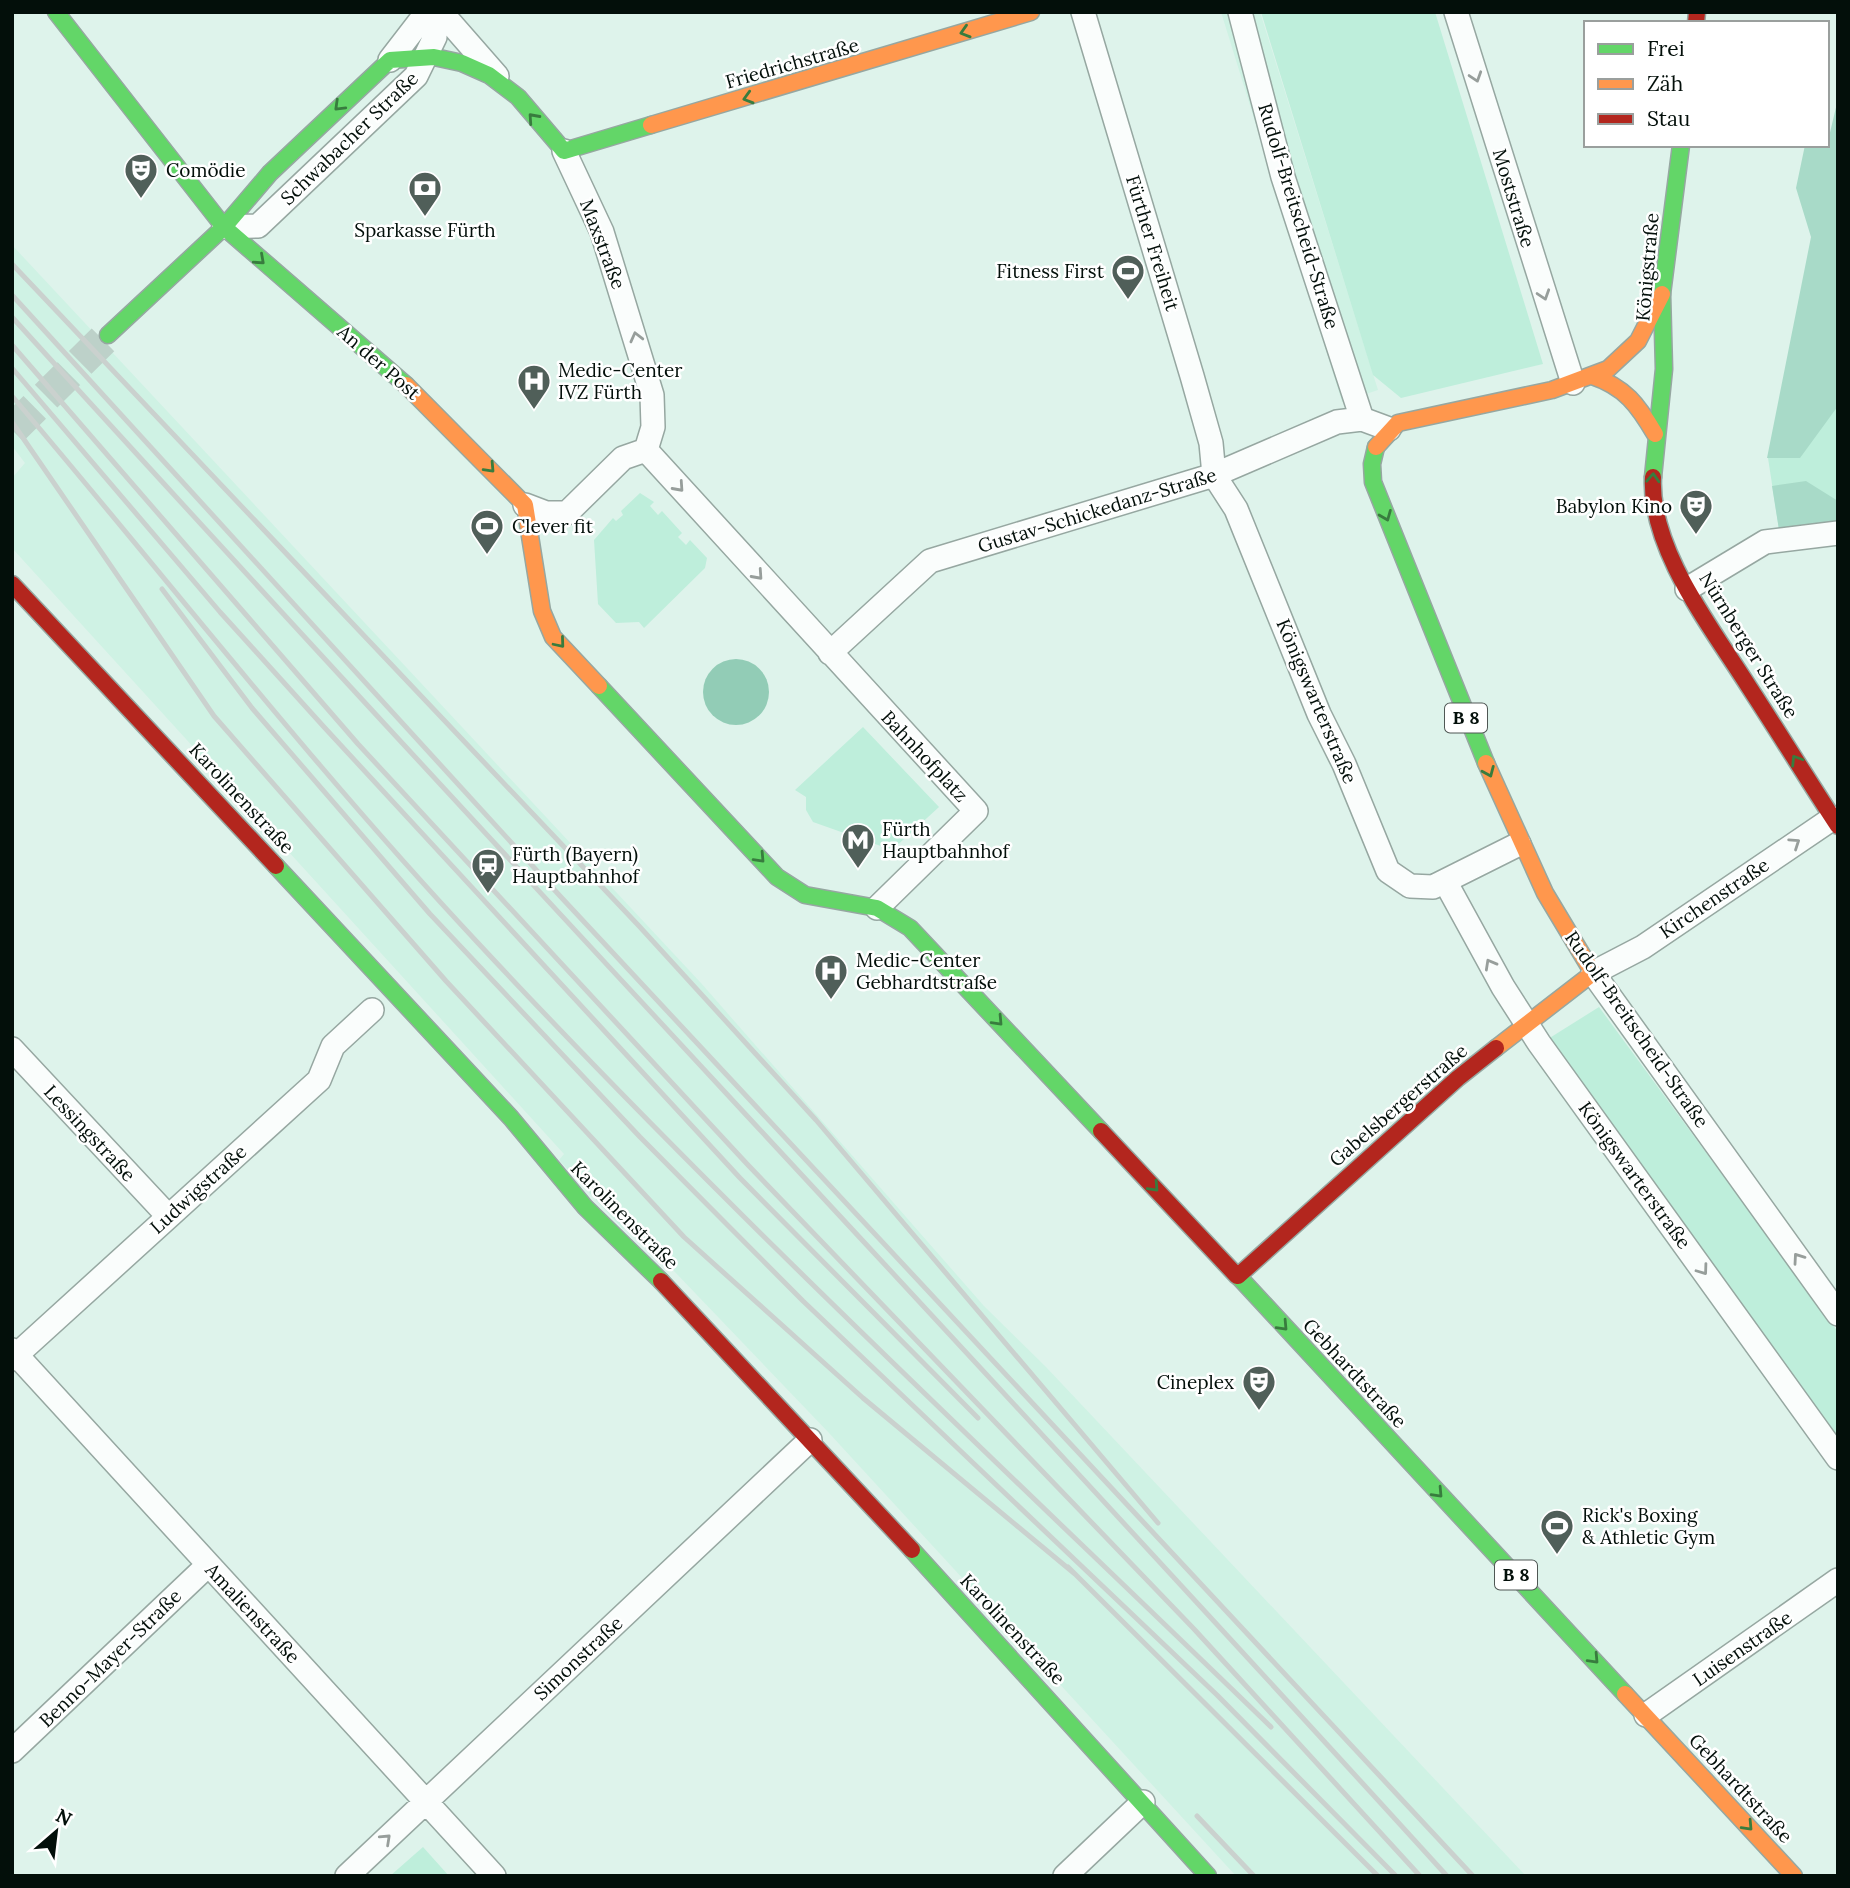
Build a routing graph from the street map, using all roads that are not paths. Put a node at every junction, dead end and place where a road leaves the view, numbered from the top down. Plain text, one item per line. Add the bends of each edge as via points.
1 (56, 12) edge
2 (427, 12) edge
3 (433, 12) edge
4 (440, 12) edge
5 (1031, 12) edge
6 (1083, 12) edge
7 (1240, 12) edge
8 (1456, 12) edge
9 (429, 54) junction
10 (390, 60) junction
11 (503, 84) junction
12 (1681, 147) edge
13 (564, 151) junction
14 (225, 227) junction
15 (1662, 294) junction
16 (108, 335) tunnel mouth
17 (1583, 379) junction
18 (1362, 419) junction
19 (1389, 429) junction
20 (1655, 434) junction
21 (646, 450) junction
22 (1214, 475) junction
23 (525, 505) junction
24 (1838, 533) edge
25 (12, 584) edge
26 (1687, 589) junction
27 (830, 653) junction
28 (1835, 822) edge
29 (1519, 844) junction
30 (1446, 883) junction
31 (877, 908) junction
32 (1593, 973) junction
33 (372, 1010) dead end
34 (1526, 1023) junction
35 (12, 1049) edge
36 (167, 1216) junction
37 (1237, 1276) junction
38 (1838, 1314) edge
39 (14, 1354) edge
40 (810, 1440) junction
41 (1838, 1458) edge
42 (208, 1564) junction
43 (1838, 1580) edge
44 (1646, 1715) junction
45 (12, 1751) edge
46 (426, 1801) junction
47 (1143, 1802) junction
48 (346, 1876) edge
49 (494, 1876) edge
50 (1065, 1876) edge
51 (1208, 1876) edge
52 (1794, 1876) edge

1 - 14 main road, An der Post
2 - 10 street, Schwabacher Straße
3 - 9 street, Schwabacher Straße via 435,37
4 - 11 street, Maxstraße
5 -> 13 main road, Friedrichstraße
6 - 22 street, Fürther Freiheit via 1211,443
7 - 18 street, Rudolf-Breitscheid-Straße via 1283,177
8 -> 17 street, Moststraße
9 - 10 main road, Maxstraße
9 - 11 main road, Maxstraße
9 - 14 street, Schwabacher Straße via 416,76 258,226
10 -> 14 main road, Schwabacher Straße via 243,201
13 -> 11 main road, Maxstraße
12 - 15 main road, Königstraße
21 -> 13 street, Maxstraße via 653,428 652,395 633,324 602,232
14 - 16 main road, Schwabacher Straße
14 -> 23 main road, An der Post via 421,398
15 - 17 main road via 1636,344 1608,370
15 - 20 main road, Königstraße via 1664,369
17 - 19 main road via 1409,420
17 - 20 main road via 1615,382 1634,398
18 - 19 street
18 - 22 street, Gustav-Schickedanz-Straße via 1338,422
19 -> 29 main road, Rudolf-Breitscheid-Straße / B 8 via 1373,451 1369,465 1373,482
26 -> 20 main road, Nürnberger Straße via 1664,538 1652,494
21 - 23 street via 622,458 567,513 545,513
21 -> 27 street, Bahnhofplatz
22 - 27 street, Gustav-Schickedanz-Straße via 930,561
22 - 30 street, Königswarterstraße via 1236,509 1388,872 1410,887
23 -> 31 main road via 542,611 554,637 777,877 805,895
24 - 26 street via 1765,542
25 - 40 main road, Karolinenstraße via 511,1118 538,1156 612,1237 668,1287
28 -> 26 main road, Nürnberger Straße
27 - 31 street, Bahnhofplatz via 976,811
32 -> 28 street, Kirchenstraße via 1643,947
29 - 30 street, Königswarterstraße
29 - 32 main road, Rudolf-Breitscheid-Straße / B 8
34 -> 30 street, Königswarterstraße
31 -> 37 main road, Gebhardtstraße via 910,928
32 - 34 main road, Gabelsbergerstraße
38 -> 32 street, Rudolf-Breitscheid-Straße
33 - 36 street, Ludwigstraße via 333,1046 319,1080
34 - 37 main road, Gabelsbergerstraße
34 -> 41 street, Königswarterstraße
35 - 36 street, Lessingstraße
36 - 39 street, Ludwigstraße
37 -> 44 main road, Gebhardtstraße / B 8
39 - 42 street, Amalienstraße
40 - 46 street, Simonstraße
40 - 47 main road, Karolinenstraße
42 - 45 street, Benno-Mayer-Straße
42 - 46 street, Amalienstraße
43 - 44 street, Luisenstraße
44 -> 52 main road, Gebhardtstraße / B 8
48 -> 46 street, Simonstraße
46 - 49 street, Amalienstraße
47 - 50 street
47 - 51 main road, Karolinenstraße

